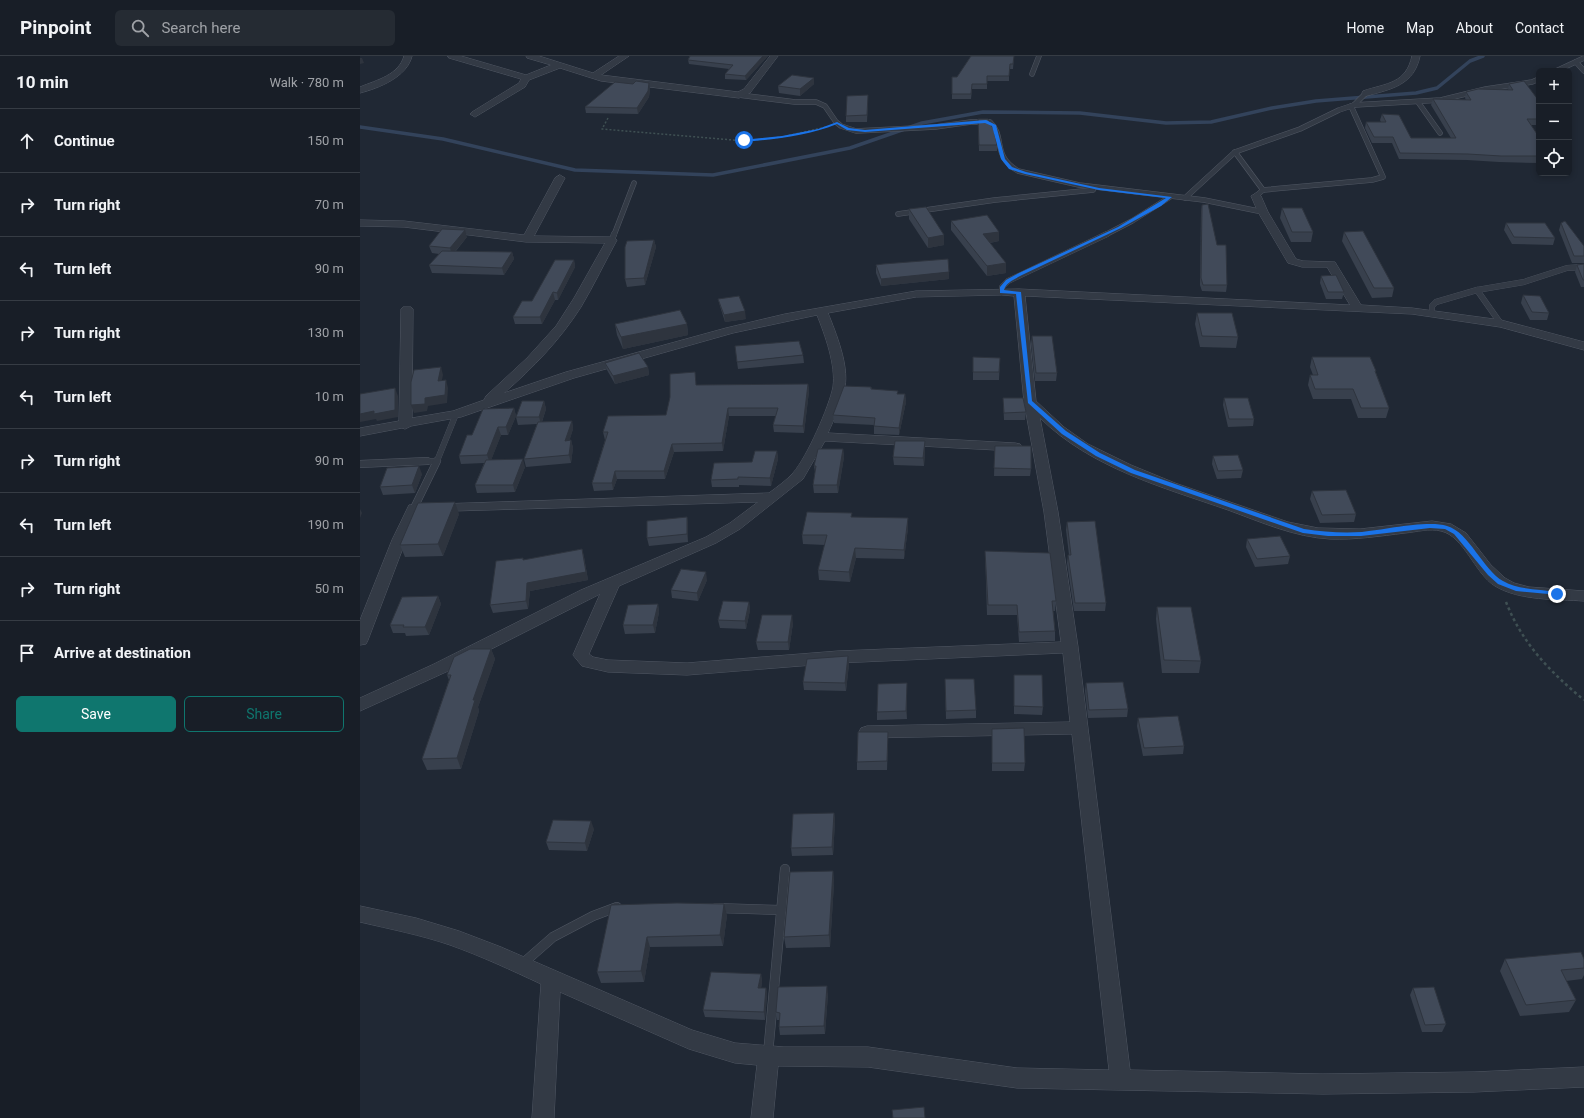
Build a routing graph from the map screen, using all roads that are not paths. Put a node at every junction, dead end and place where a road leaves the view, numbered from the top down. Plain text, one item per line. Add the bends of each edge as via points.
1 (408, 56) edge
2 (452, 56) edge
3 (530, 56) edge
4 (625, 56) edge
5 (774, 56) edge
6 (1039, 56) edge
7 (1416, 56) edge
8 (1584, 58) edge
9 (1576, 62) junction
10 (560, 65) junction
11 (1563, 68) edge
12 (1584, 71) edge
13 (1032, 74) dead end
14 (594, 76) junction
15 (526, 78) junction
16 (1536, 80) edge
17 (360, 90) edge
18 (1366, 93) joint
19 (739, 95) junction
20 (1418, 102) junction
21 (1353, 105) junction
22 (475, 114) dead end
23 (1440, 133) dead end
24 (1235, 152) junction
25 (560, 178) dead end
26 (634, 183) dead end
27 (1099, 189) junction
28 (1259, 193) junction
29 (1170, 197) junction
30 (1185, 198) junction
31 (1263, 212) junction
32 (898, 214) dead end
33 (360, 223) edge
34 (528, 238) junction
35 (612, 240) junction
36 (1584, 267) edge
37 (1477, 290) junction
38 (1002, 292) junction
39 (1019, 292) junction
40 (406, 309) dead end
41 (1358, 309) junction
42 (821, 311) junction
43 (1432, 313) junction
44 (1501, 324) junction
45 (1584, 346) edge
46 (1030, 402) junction
47 (484, 405) junction
48 (456, 414) junction
49 (405, 424) junction
50 (360, 432) edge
51 (820, 437) junction
52 (1039, 448) junction
53 (437, 461) junction
54 (360, 464) edge
55 (773, 497) junction
56 (414, 508) junction
57 (613, 582) junction
58 (1584, 596) edge
59 (360, 640) edge
60 (1070, 647) junction
61 (360, 705) edge
62 (1079, 728) junction
63 (858, 733) edge
64 (785, 869) dead end
65 (627, 906) edge
66 (704, 908) edge
67 (782, 910) junction
68 (360, 914) edge
69 (520, 965) junction
70 (550, 979) junction
71 (768, 1056) junction
72 (1584, 1077) edge
73 (1121, 1080) junction
74 (543, 1118) edge
75 (762, 1118) edge

1 - 17 street via 406,64 394,76
2 - 15 street
3 - 10 street
4 - 14 street
5 - 19 street via 747,91
6 - 13 lane
7 - 18 street via 1413,71 1403,80
8 - 9 lane
9 - 11 lane
9 - 12 lane
10 - 14 street
10 - 15 street
14 - 19 street
15 - 22 street via 522,85
16 - 20 lane via 1440,100
18 - 21 lane
19 - 27 lane via 816,102 825,106 837,123 848,129 865,131 990,122 995,127 1003,159 1011,168
20 - 21 lane
20 - 23 lane
21 - 24 lane via 1300,130
21 - 28 lane via 1383,177
24 - 28 lane
24 - 30 lane
25 - 34 street
26 - 35 lane
27 - 29 lane
27 - 32 lane
28 - 31 street
29 - 30 lane
29 - 38 lane via 1120,228 1008,281 1002,287
30 - 31 lane
31 - 41 street via 1292,261 1302,264 1331,264
33 - 34 street via 388,222
34 - 35 street
35 - 47 street via 568,317 546,345
36 - 37 lane via 1567,268 1524,282
37 - 43 lane via 1436,302 1432,306
37 - 44 lane
38 - 39 street
38 - 42 street via 916,294
39 - 41 street
39 - 46 street
40 - 49 street
41 - 43 street
42 - 47 street via 730,330 610,363
42 - 51 street via 832,338 839,386
43 - 44 street
44 - 45 street
46 - 52 street
46 - 58 street via 1064,432 1133,472 1303,531 1361,534 1430,526 1446,527 1456,533 1500,582 1536,592
47 - 48 street
48 - 49 street
48 - 53 lane
49 - 50 street
51 - 52 street
51 - 55 street via 798,476
52 - 60 street via 1051,512
53 - 54 lane
53 - 56 lane
55 - 56 street
55 - 57 street via 712,540
56 - 59 street
57 - 60 street via 582,650 582,655 588,662 608,666 687,669 838,657
57 - 61 street
60 - 62 street
62 - 63 street
62 - 73 street
64 - 67 lane
65 - 69 lane via 593,916 553,937
66 - 67 lane
67 - 71 lane
68 - 69 street via 452,937
69 - 70 street
70 - 71 street via 689,1039 735,1053
70 - 74 street
71 - 73 street via 868,1057 1017,1078
71 - 75 street
72 - 73 street via 1474,1082 1323,1084

